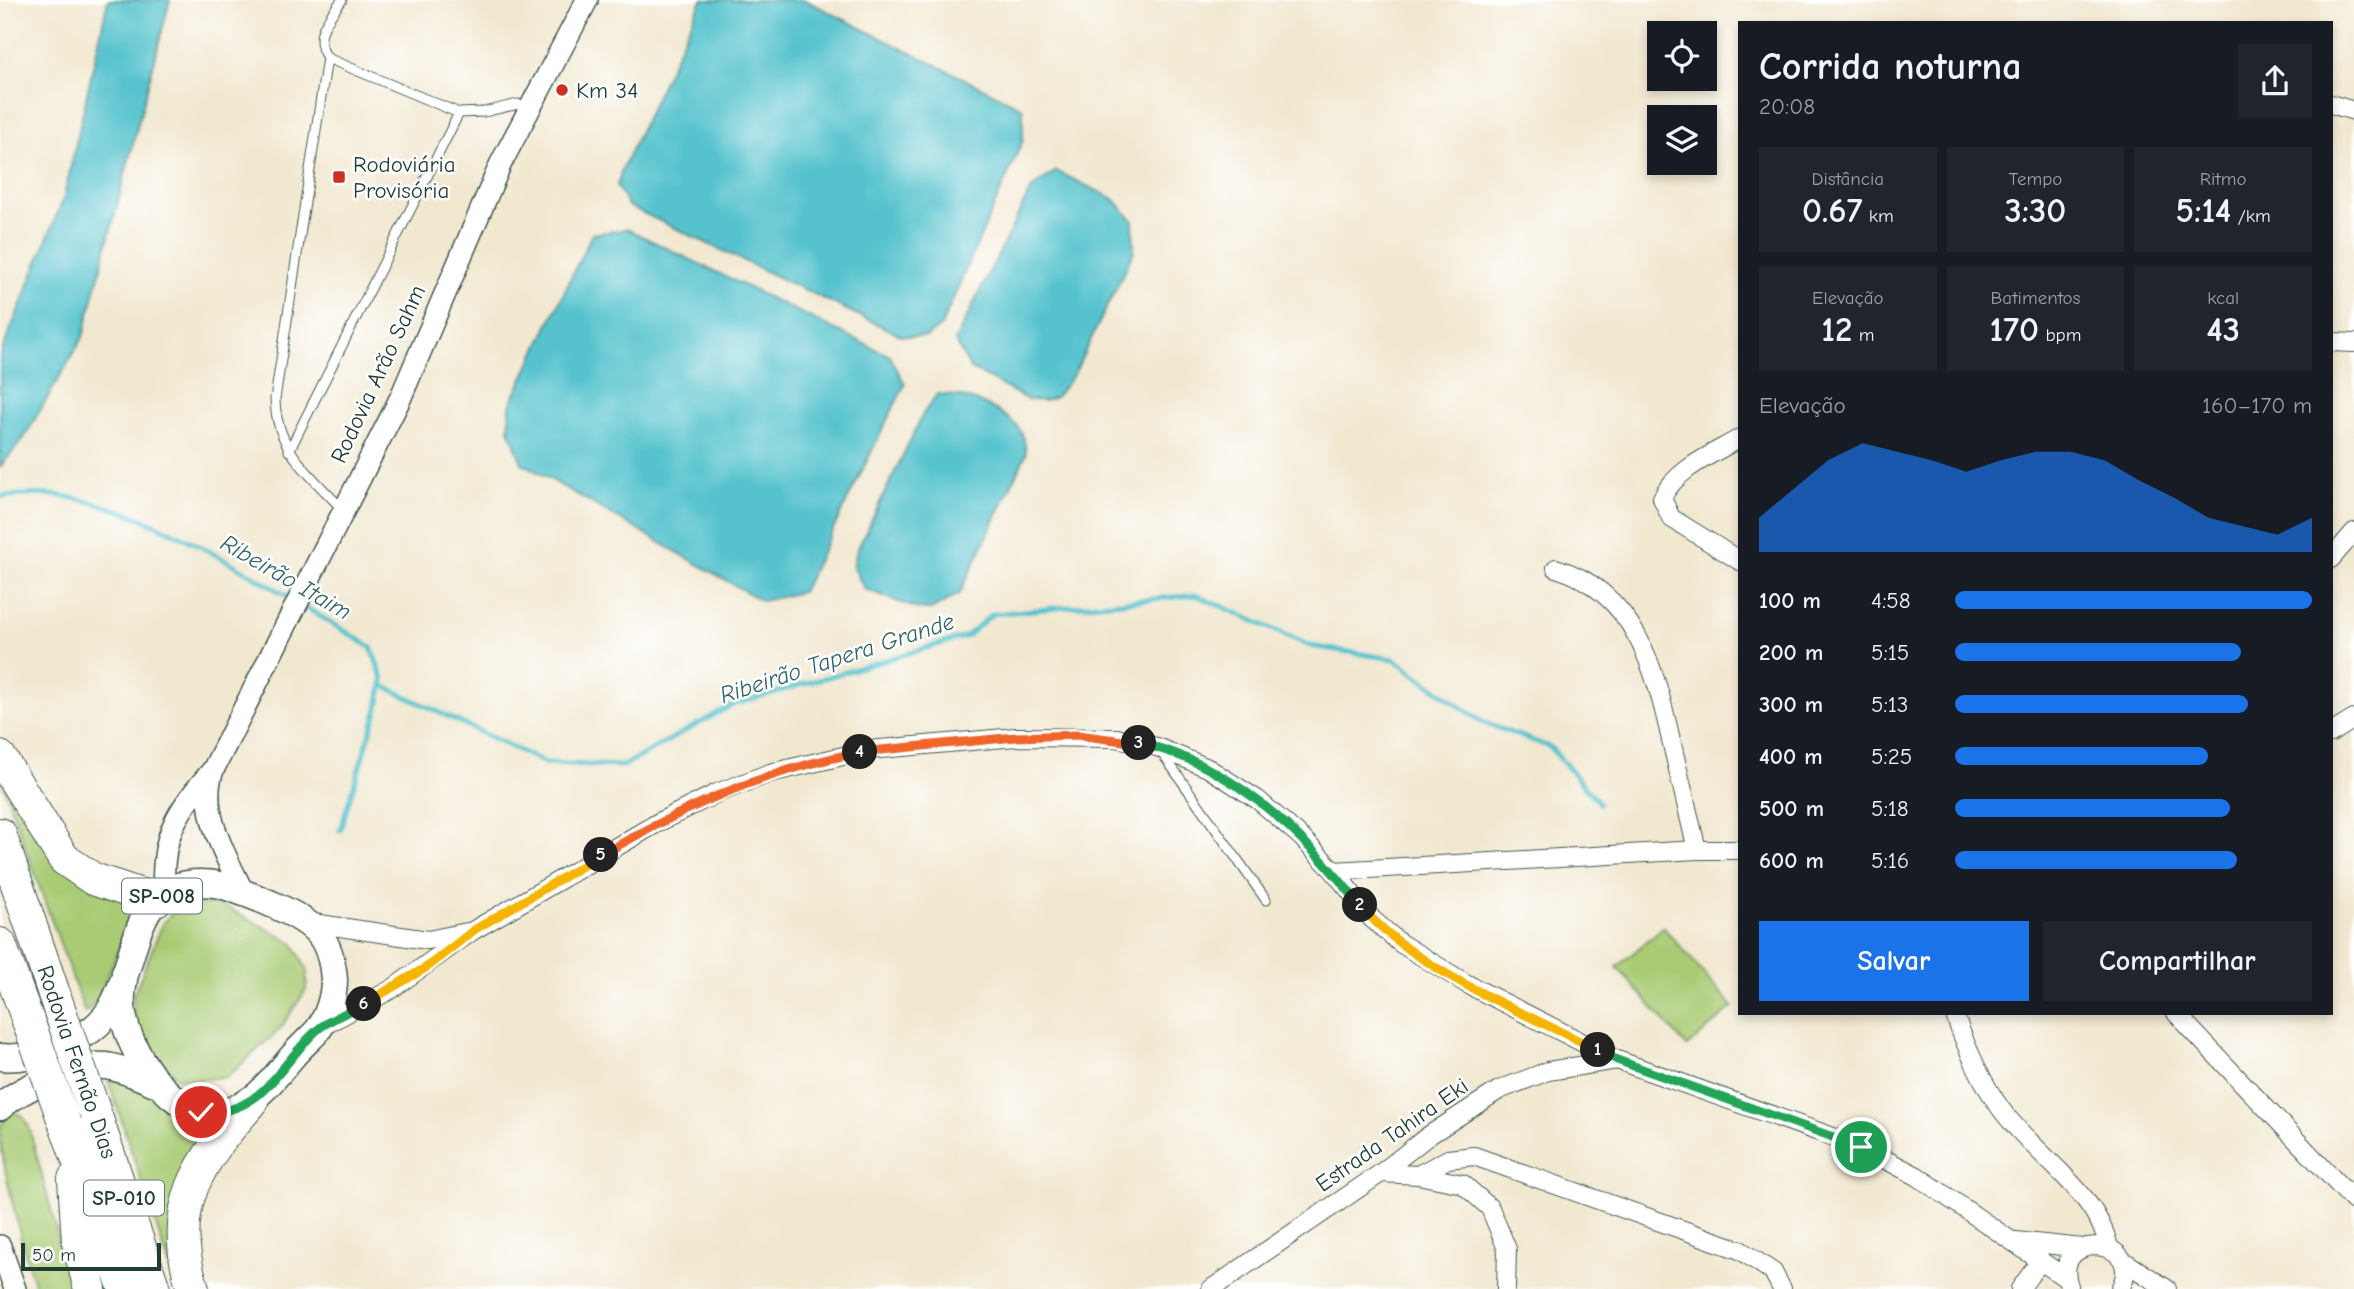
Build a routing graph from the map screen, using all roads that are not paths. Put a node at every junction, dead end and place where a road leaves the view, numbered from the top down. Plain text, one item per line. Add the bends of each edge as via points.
1 (342, 0) edge
2 (587, 0) edge
3 (327, 58) junction
4 (518, 104) dead end
5 (2333, 105) edge
6 (2354, 111) edge
7 (459, 113) junction
8 (2333, 342) edge
9 (2354, 343) edge
10 (1738, 439) edge
11 (289, 451) junction
12 (343, 510) junction
13 (2354, 532) edge
14 (2333, 557) edge
15 (1738, 560) edge
16 (1556, 568) dead end
17 (2354, 719) edge
18 (2333, 732) edge
19 (1157, 747) junction
20 (0, 757) edge
21 (213, 770) junction
22 (0, 834) edge
23 (1697, 850) junction
24 (1738, 850) edge
25 (1334, 871) junction
26 (243, 892) junction
27 (160, 897) junction
28 (1266, 900) dead end
29 (306, 922) junction
30 (474, 930) junction
31 (0, 944) edge
32 (125, 972) junction
33 (1955, 1015) edge
34 (2178, 1015) edge
35 (319, 1028) junction
36 (0, 1057) edge
37 (1617, 1060) junction
38 (158, 1084) junction
39 (252, 1102) junction
40 (0, 1107) edge
41 (68, 1133) junction
42 (1381, 1173) junction
43 (1419, 1175) junction
44 (2354, 1201) edge
45 (2014, 1241) junction
46 (0, 1246) edge
47 (2082, 1248) junction
48 (2041, 1260) junction
49 (2121, 1273) edge
50 (2069, 1284) edge
51 (15, 1289) edge
52 (90, 1289) edge
53 (125, 1289) edge
54 (154, 1289) edge
55 (193, 1289) edge
56 (1211, 1289) edge
57 (1506, 1289) edge
58 (1782, 1289) edge
59 (2020, 1289) edge
60 (2167, 1289) edge

1 - 3 lane via 319,33 319,47
2 - 12 street, Rodovia Arão Sahm / SP-008 via 501,163 400,398
3 - 7 lane
3 - 11 lane via 275,399 275,424
4 - 7 lane
5 - 6 street
7 - 11 lane
8 - 9 street
10 - 15 street via 1688,469 1668,486 1662,498 1671,518
11 - 12 lane
12 - 21 street, Rodovia Arão Sahm / SP-008
13 - 14 street
16 - 23 street via 1578,575 1607,595 1633,625 1661,696
17 - 18 street
19 - 25 street via 1208,768 1258,800
19 - 28 lane
19 - 30 street via 1104,737 1016,737 869,750 818,760 717,793
20 - 27 highway via 64,859 93,879
21 - 26 street, Rodovia Arão Sahm / SP-008 via 208,784 212,821
21 - 27 street, Rodovia Arão Sahm / SP-008 via 186,803 164,845
22 - 54 highway, Rodovia Fernão Dias / SP-010, bridge
23 - 24 street
23 - 25 street
25 - 37 street via 1371,919 1400,943 1467,984
26 - 27 main road, SP-008 via 207,883 183,885
26 - 29 main road, SP-008
27 - 32 main road, SP-008 via 138,928
29 - 30 street via 428,940
29 - 35 main road, SP-008 via 320,935 334,974 332,998
30 - 35 street via 392,989
31 - 41 highway, Rodovia Fernão Dias / SP-010, bridge
32 - 36 main road, SP-008 via 114,1004 91,1030 40,1053
32 - 38 main road, SP-008 via 122,1005 131,1038
33 - 49 street via 1967,1052 2002,1110 2089,1205
34 - 44 street
35 - 39 main road, SP-008
37 - 42 street, Estrada Tahira Eki via 1548,1071 1499,1090
37 - 45 street via 1861,1147 1917,1176
38 - 39 main road, SP-008 via 201,1112 221,1113
38 - 40 main road, SP-008 via 118,1069 94,1066 36,1084
39 - 55 highway via 217,1141 187,1202 183,1236
41 - 52 highway via 78,1242
41 - 53 highway, Rodovia Fernão Dias / SP-010
42 - 43 street
42 - 56 street, Estrada Tahira Eki
43 - 57 street via 1464,1184 1490,1208 1507,1249
43 - 58 street via 1448,1159 1474,1156 1740,1250 1773,1272
45 - 47 street
45 - 48 street
46 - 51 street
47 - 49 street via 2091,1245
47 - 50 street via 2069,1261
48 - 50 street
48 - 59 street
49 - 60 street

